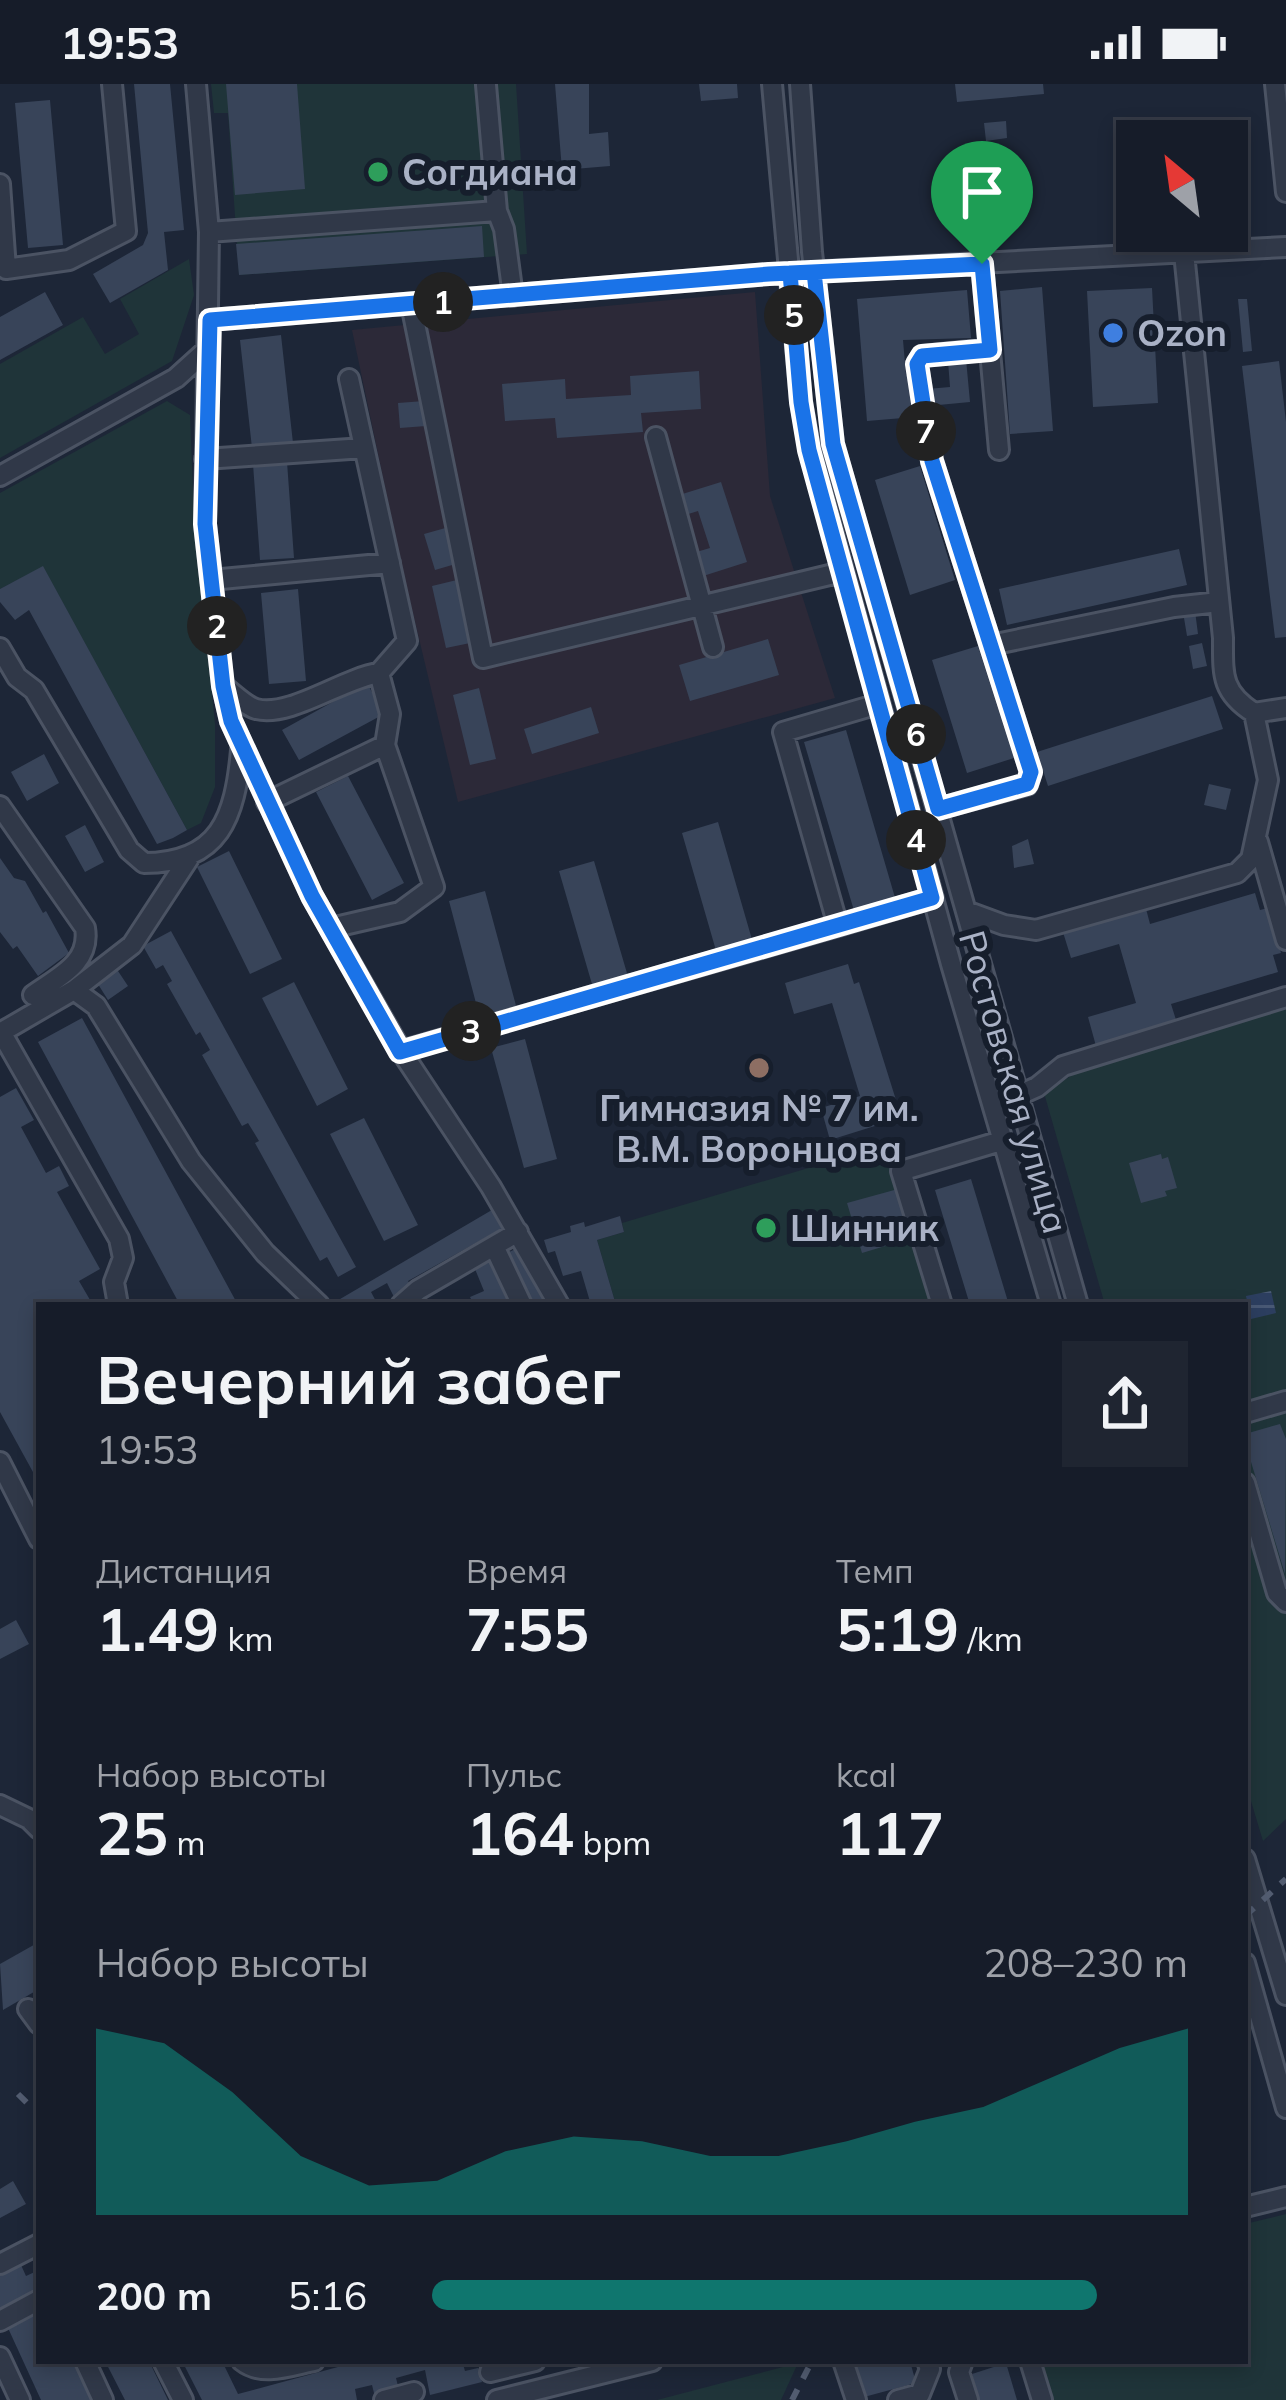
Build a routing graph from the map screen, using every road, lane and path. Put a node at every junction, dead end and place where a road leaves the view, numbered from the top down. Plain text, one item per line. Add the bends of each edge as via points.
1 (112, 84) edge
2 (196, 84) edge
3 (772, 84) edge
4 (800, 84) edge
5 (1275, 84) edge
6 (486, 85) edge
7 (0, 184) edge
8 (1286, 192) edge
9 (497, 211) junction
10 (2, 220) edge
11 (209, 232) junction
12 (1286, 247) edge
13 (1184, 253) junction
14 (982, 264) junction
15 (814, 272) junction
16 (790, 273) junction
17 (513, 296) junction
18 (411, 304) junction
19 (210, 320) junction
20 (207, 350) junction
21 (990, 350) junction
22 (349, 379) dead end
23 (656, 437) dead end
24 (364, 448) junction
25 (999, 451) dead end
26 (205, 459) junction
27 (0, 476) edge
28 (390, 563) junction
29 (842, 572) junction
30 (212, 580) junction
31 (1220, 602) junction
32 (699, 607) junction
33 (991, 644) junction
34 (713, 647) dead end
35 (0, 649) edge
36 (379, 674) junction
37 (9, 681) edge
38 (223, 686) junction
39 (878, 704) junction
40 (1286, 708) edge
41 (1254, 713) junction
42 (385, 745) junction
43 (241, 748) junction
44 (267, 802) junction
45 (0, 806) edge
46 (938, 809) junction
47 (1257, 837) junction
48 (188, 858) junction
49 (1280, 897) edge
50 (932, 898) junction
51 (966, 911) junction
52 (838, 926) junction
53 (331, 928) junction
54 (1286, 940) edge
55 (74, 990) junction
56 (33, 995) dead end
57 (1286, 997) edge
58 (1, 1032) edge
59 (400, 1052) junction
60 (1017, 1096) junction
61 (1001, 1141) junction
62 (518, 1232) junction
63 (494, 1246) junction
64 (117, 1302) edge
65 (316, 1302) edge
66 (404, 1302) edge
67 (521, 1302) edge
68 (557, 1302) edge
69 (941, 1302) edge
70 (1050, 1302) edge
71 (1077, 1302) edge
72 (1286, 1401) edge
73 (1248, 1412) edge
74 (0, 1462) edge
75 (1248, 1494) edge
76 (36, 1533) edge
77 (1268, 1560) junction
78 (1248, 1566) edge
79 (1286, 1602) edge
80 (0, 1804) edge
81 (36, 1826) edge
82 (1248, 1869) edge
83 (1248, 1974) edge
84 (1286, 1995) edge
85 (1286, 2108) edge
86 (1286, 2197) edge
87 (1248, 2206) edge
88 (36, 2246) edge
89 (0, 2264) edge
90 (36, 2302) edge
91 (0, 2321) edge
92 (0, 2357) edge
93 (86, 2364) edge
94 (165, 2364) edge
95 (246, 2364) edge
96 (298, 2364) edge
97 (640, 2364) edge
98 (844, 2364) edge
99 (928, 2364) edge
100 (962, 2364) edge
101 (1031, 2364) edge
102 (488, 2367) edge
103 (414, 2392) dead end
104 (20, 2400) edge
105 (103, 2400) edge
106 (183, 2400) edge
107 (385, 2400) edge
108 (501, 2400) edge
109 (856, 2400) edge
110 (898, 2400) edge
111 (968, 2400) edge
112 (1042, 2400) edge

1 - 10 street via 126,231 69,260 6,269
2 - 11 street
3 - 16 street, Ростовская улица
4 - 15 street, Ростовская улица
5 - 8 street
6 - 9 street
7 - 10 street
9 - 11 street
9 - 17 street
11 - 19 street
12 - 13 street
13 - 14 street
13 - 31 street
14 - 15 street
14 - 21 street
15 - 16 street
15 - 46 street, Ростовская улица via 833,444
16 - 17 street
16 - 29 street, Ростовская улица via 801,402
17 - 18 street
18 - 19 street
18 - 32 street via 483,658
19 - 20 street
20 - 26 street
20 - 27 street via 176,378
21 - 25 street
21 - 33 street via 922,356 917,364 932,461
22 - 24 street
23 - 32 street
24 - 26 street
24 - 28 street
26 - 30 street
28 - 30 street
28 - 36 street via 407,641
29 - 32 street
29 - 39 street, Ростовская улица
30 - 38 street
31 - 33 street
31 - 41 street via 1223,673 1232,699
32 - 34 street
33 - 46 street via 1031,772 1027,784
35 - 37 street
36 - 38 street via 356,676 289,707 256,709
36 - 42 street via 390,714
37 - 48 street via 34,690 135,859
38 - 43 street
39 - 50 street, Ростовская улица
39 - 52 street via 783,732
40 - 41 street
41 - 47 street via 1268,780
42 - 44 street
42 - 53 street via 434,887 400,912
43 - 44 street
43 - 48 street via 230,815 218,836
44 - 53 street
45 - 56 street via 79,916 87,940 79,962
46 - 51 street, Ростовская улица
47 - 49 street
47 - 51 street via 1237,873 1036,930
48 - 55 street via 132,944
49 - 54 street
50 - 52 street
50 - 61 street, Ростовская улица
51 - 60 street, Ростовская улица
52 - 59 street
53 - 59 street
55 - 58 street
55 - 65 street via 96,1006 191,1161
57 - 60 street via 1063,1066
58 - 64 street via 118,1239
59 - 62 street
60 - 71 street, Ростовская улица
61 - 69 street via 901,1171
61 - 70 street, Ростовская улица
62 - 63 street
62 - 68 street
63 - 66 street
63 - 67 street
72 - 73 street
74 - 76 street
75 - 77 street
77 - 78 street
77 - 79 street
80 - 81 street
82 - 84 street
83 - 85 street
86 - 87 street
88 - 89 street
90 - 91 street
92 - 104 street
93 - 105 street
94 - 106 street
95 - 96 street
97 - 108 street
98 - 109 street
99 - 110 street via 920,2394
100 - 111 street
101 - 112 street
102 - 108 street
103 - 107 street

